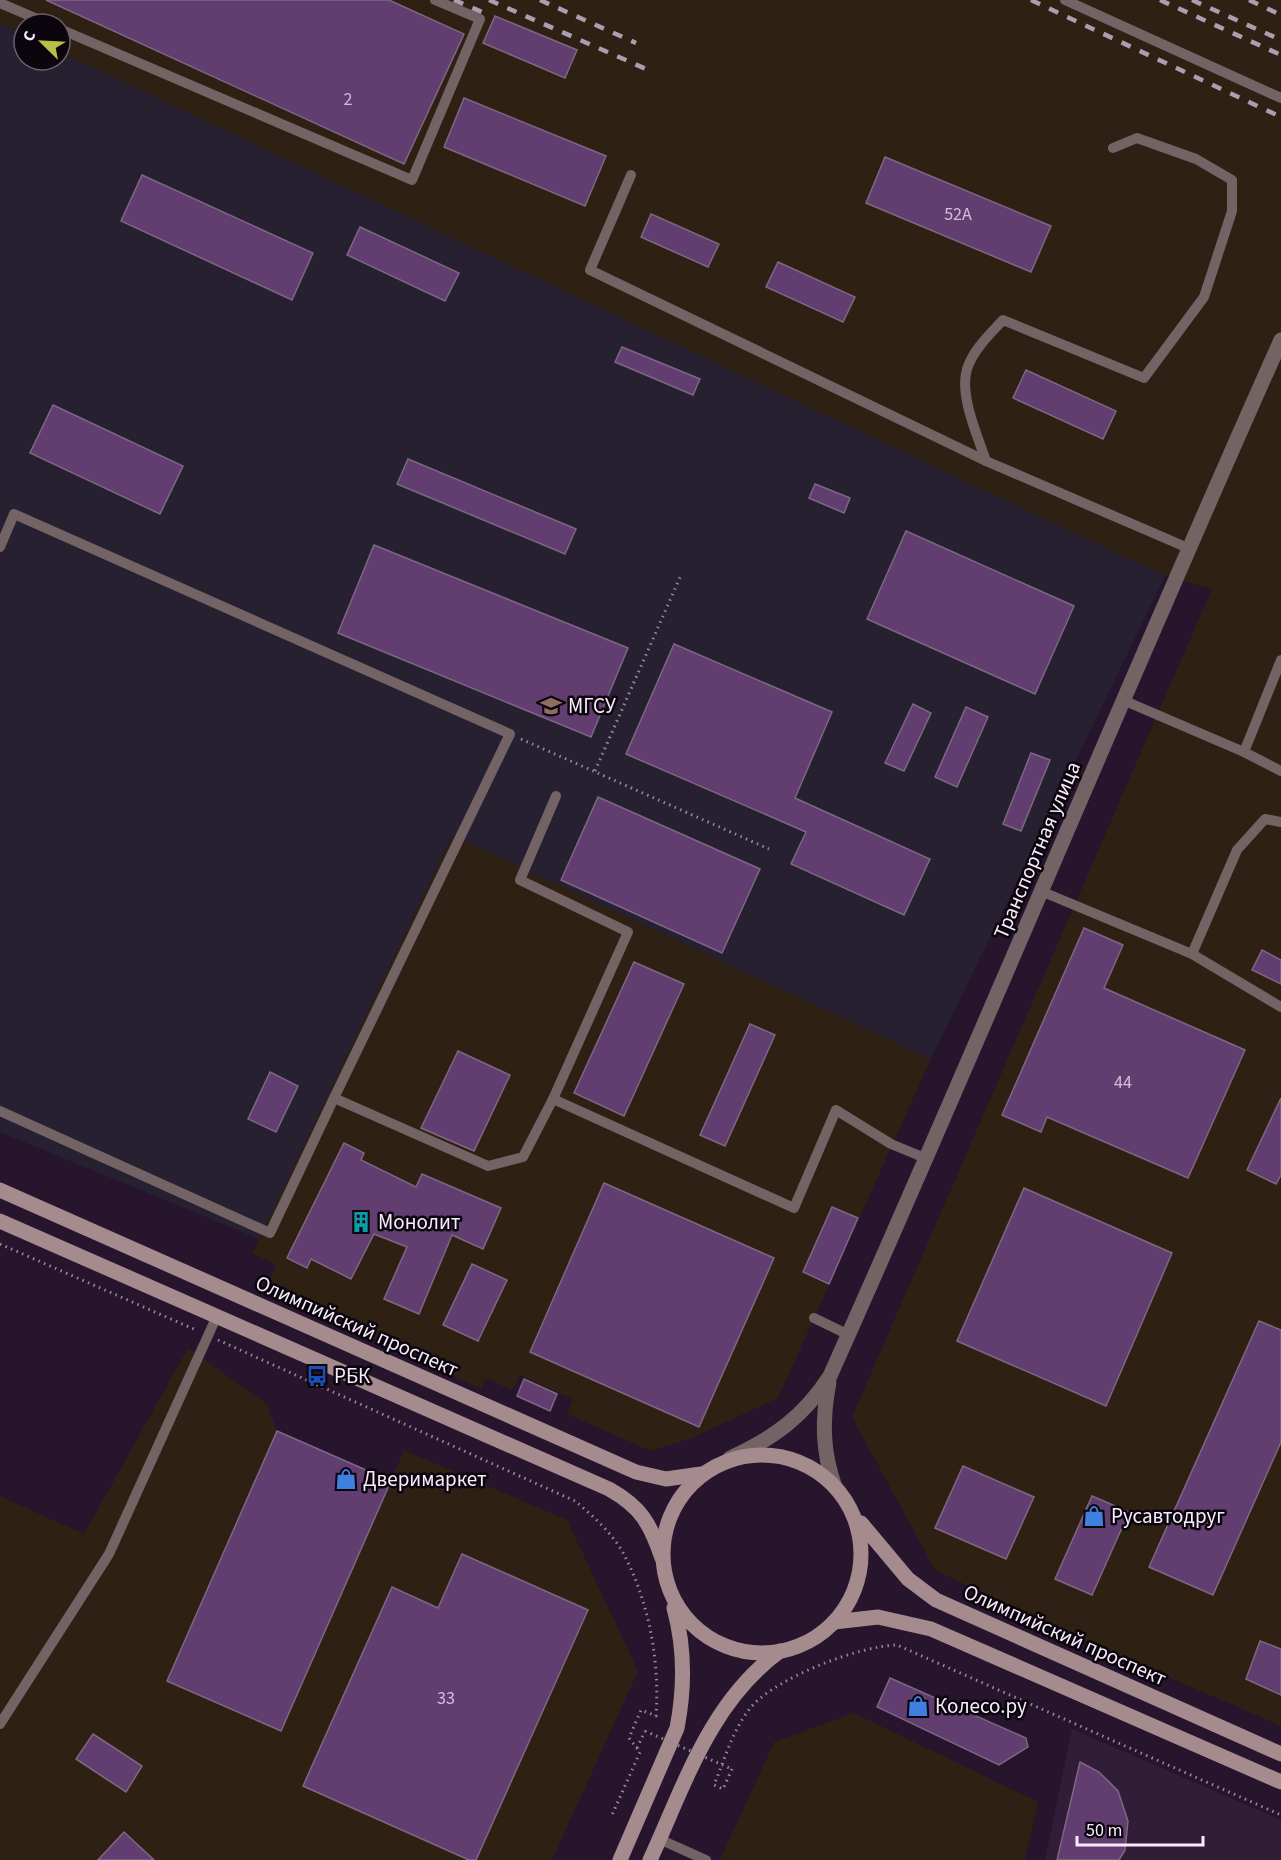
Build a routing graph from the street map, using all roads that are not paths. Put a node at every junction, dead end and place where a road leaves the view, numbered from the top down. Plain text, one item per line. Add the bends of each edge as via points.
1 (435, 0) edge
2 (1065, 0) edge
3 (0, 3) edge
4 (21, 12) edge
5 (72, 34) edge
6 (1281, 98) edge
7 (1113, 148) dead end
8 (631, 176) dead end
9 (1281, 340) edge
10 (986, 461) junction
11 (0, 547) edge
12 (1188, 548) junction
13 (1281, 660) edge
14 (1125, 701) junction
15 (1244, 752) junction
16 (1281, 771) edge
17 (556, 796) dead end
18 (1281, 822) edge
19 (1042, 892) junction
20 (1192, 954) junction
21 (1281, 1007) edge
22 (334, 1098) junction
23 (553, 1099) junction
24 (0, 1111) edge
25 (925, 1158) junction
26 (0, 1190) edge
27 (0, 1221) edge
28 (216, 1318) junction
29 (814, 1318) dead end
30 (849, 1335) junction
31 (830, 1376) junction
32 (730, 1458) junction
33 (702, 1474) junction
34 (835, 1487) junction
35 (857, 1518) junction
36 (662, 1558) junction
37 (672, 1600) junction
38 (834, 1622) junction
39 (780, 1651) junction
40 (0, 1725) edge
41 (1281, 1754) edge
42 (1281, 1782) edge
43 (659, 1839) junction
44 (620, 1860) edge
45 (650, 1860) edge
46 (705, 1860) edge

1 - 5 lane via 480,19 412,180
2 - 6 lane
3 - 4 lane
7 - 10 lane via 1137,138 1196,159 1232,180 1232,211 1204,297 1144,378 1003,320 984,340 967,370 968,407
8 - 10 lane via 590,270
9 - 12 street, Транспортная улица
10 - 12 lane
11 - 22 lane via 14,514 510,734
12 - 14 street, Транспортная улица
13 - 15 lane
14 - 15 lane
14 - 19 street, Транспортная улица
15 - 16 lane
17 - 23 lane via 520,880 628,932
18 - 20 lane via 1265,819 1237,850
19 - 20 lane
19 - 25 street, Транспортная улица
20 - 21 lane
22 - 23 lane via 488,1166 523,1157
22 - 24 lane via 270,1233
23 - 25 lane via 794,1208 836,1110 891,1144
25 - 30 street, Транспортная улица
26 - 33 main road, Олимпийский проспект via 636,1472 666,1479
27 - 28 main road
28 - 36 main road via 609,1489 627,1499 646,1519
28 - 40 lane via 109,1554
29 - 30 lane
30 - 31 street, Транспортная улица
31 - 32 street, Транспортная улица via 804,1411 785,1428
31 - 34 street, Транспортная улица via 823,1420 826,1458
32 - 33 main road
32 - 34 main road via 760,1455 782,1459 804,1467
33 - 36 main road via 673,1513
34 - 35 main road
35 - 38 main road via 862,1542 859,1574
35 - 41 main road, Олимпийский проспект via 908,1579 936,1600
36 - 37 main road
37 - 39 main road via 684,1617 716,1640 740,1648
37 - 44 main road via 683,1653 677,1728
38 - 39 main road via 807,1643
38 - 42 main road via 878,1617 932,1629
39 - 43 main road via 742,1683 712,1726
43 - 45 main road
43 - 46 lane

